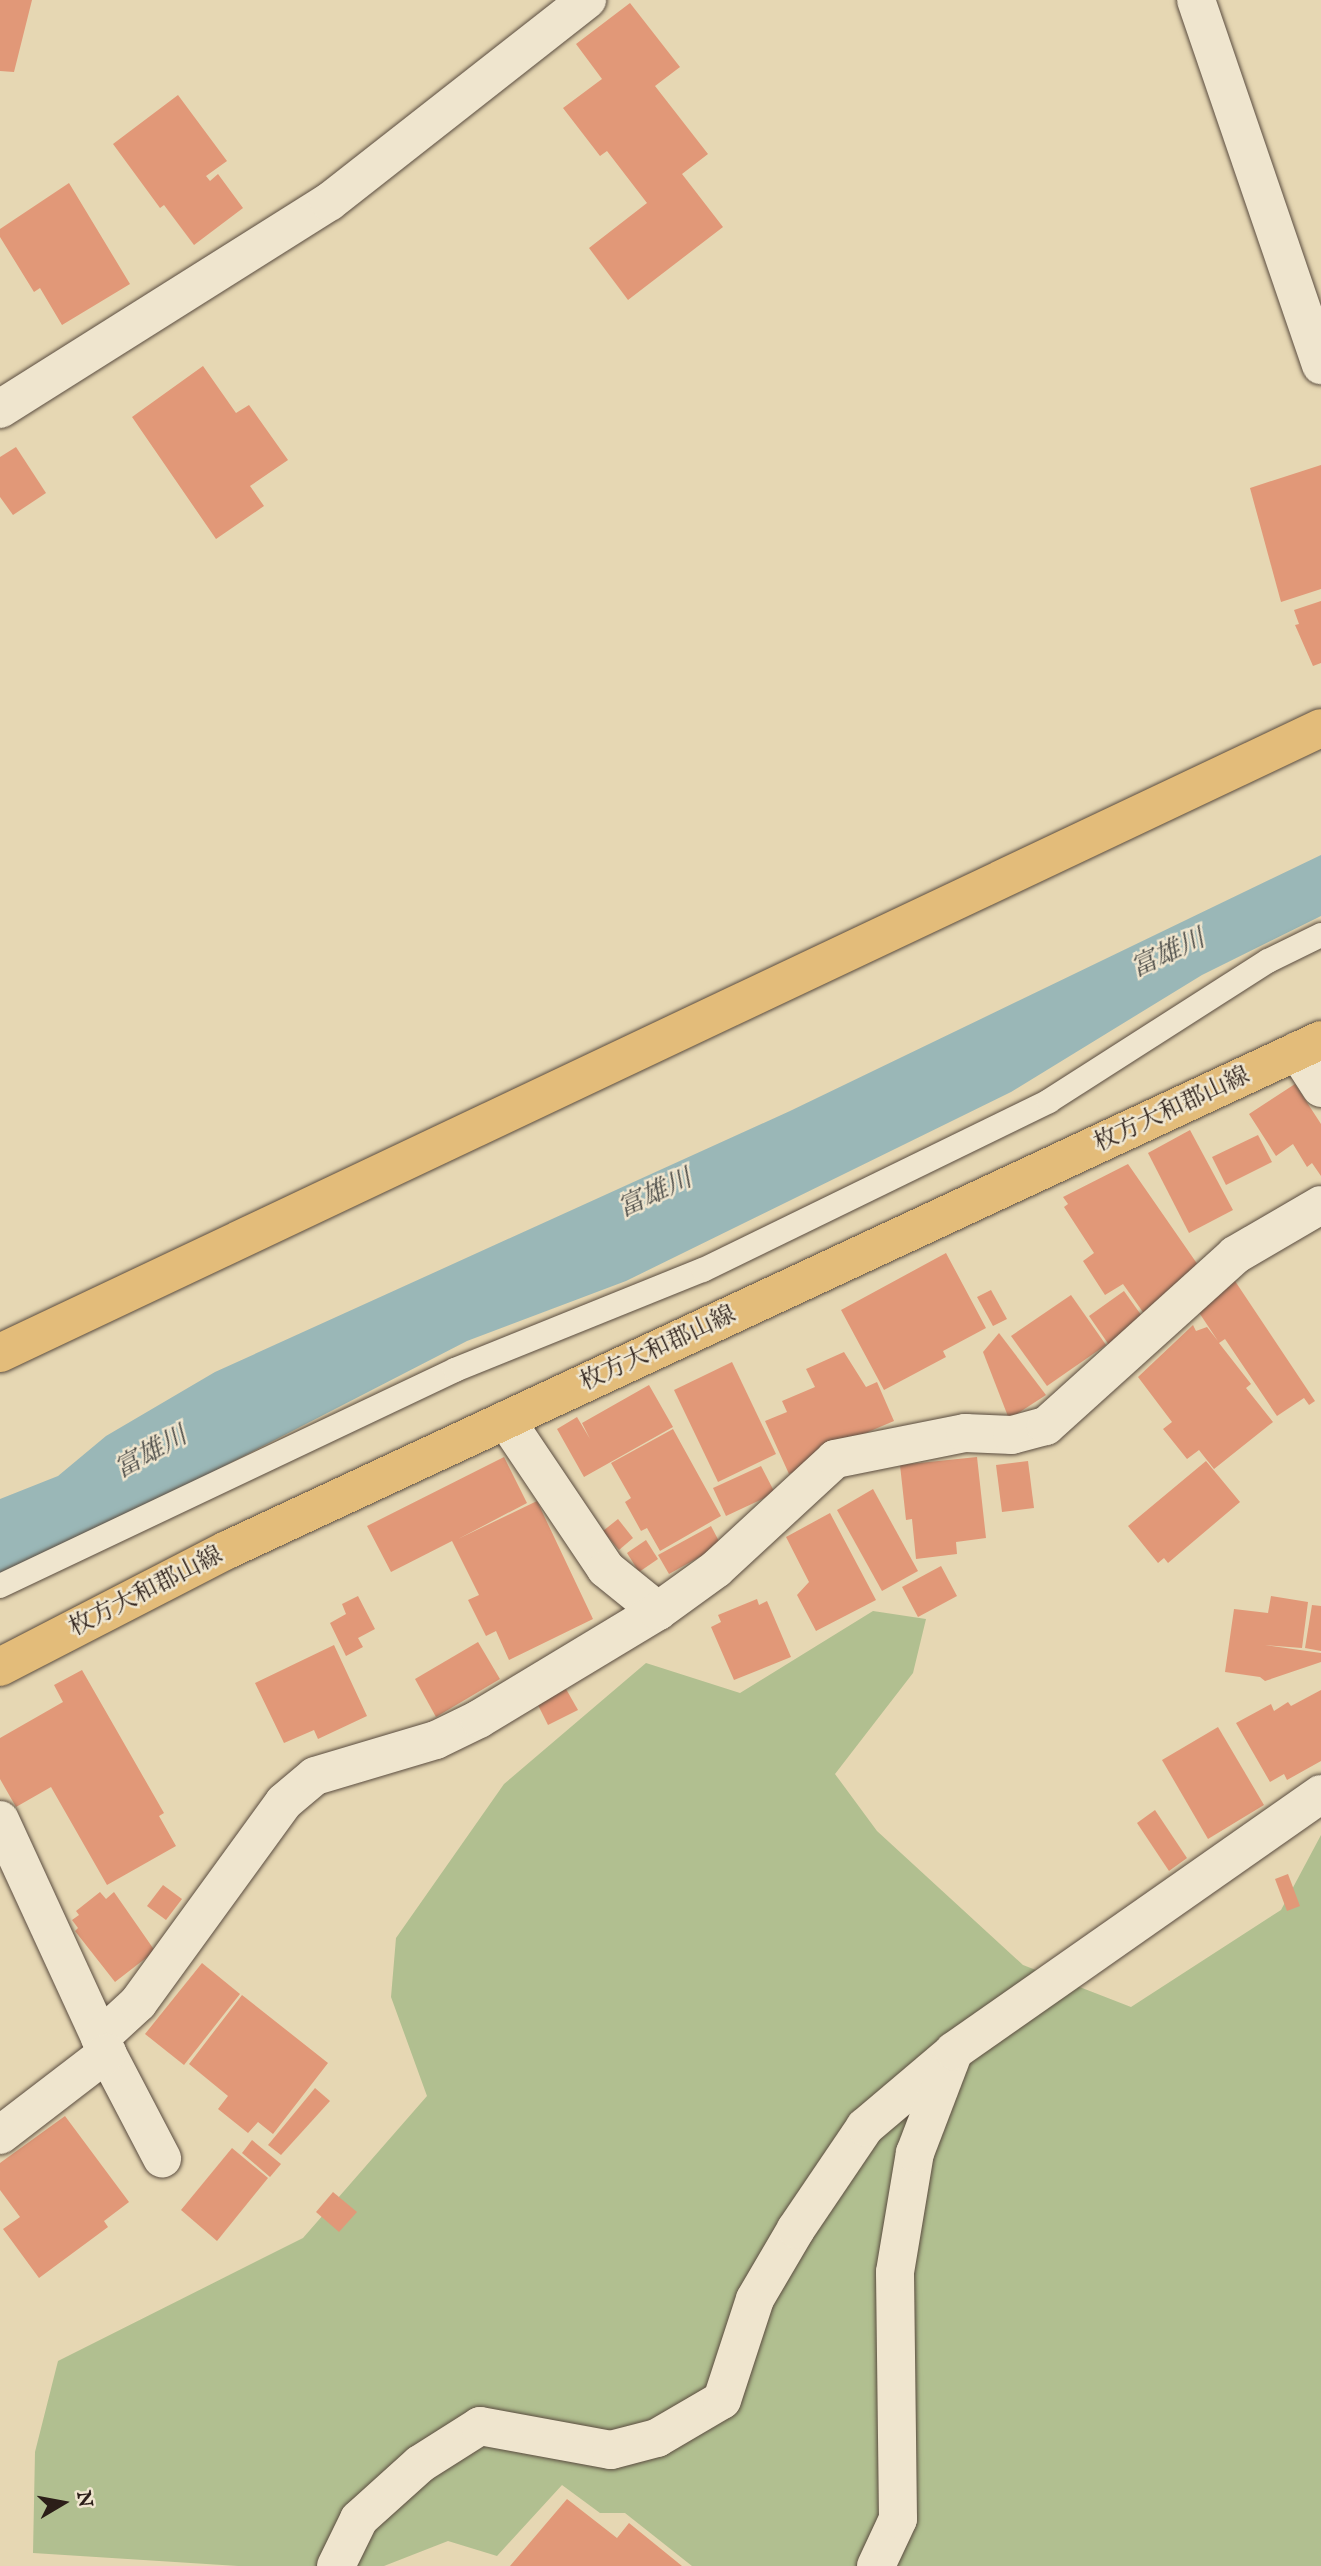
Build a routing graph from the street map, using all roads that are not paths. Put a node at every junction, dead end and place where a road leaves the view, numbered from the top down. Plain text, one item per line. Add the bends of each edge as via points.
1 (586, 0) edge
2 (1196, 0) edge
3 (1321, 365) edge
4 (0, 409) edge
5 (1321, 728) edge
6 (1321, 935) edge
7 (1309, 1045) edge
8 (1321, 1088) edge
9 (1321, 1205) edge
10 (0, 1353) edge
11 (506, 1420) junction
12 (0, 1586) edge
13 (658, 1611) junction
14 (0, 1667) edge
15 (1321, 1794) edge
16 (0, 1820) edge
17 (103, 2046) junction
18 (954, 2051) junction
19 (0, 2135) edge
20 (162, 2158) dead end
21 (336, 2566) edge
22 (876, 2566) edge

1 - 4 street via 329,202
2 - 3 street
5 - 10 main road
6 - 12 lane via 1268,961 1049,1101 703,1270 455,1370
7 - 8 street
7 - 11 main road, 枚方大和郡山線
9 - 13 street via 1235,1255 1046,1426 1012,1435 965,1433 835,1460 716,1569
11 - 13 street via 606,1569
11 - 14 main road, 枚方大和郡山線 via 227,1550
13 - 17 street via 436,1740 314,1776 284,1802
15 - 18 street
16 - 17 street
17 - 19 street
17 - 20 street
18 - 21 street via 865,2127 796,2229 755,2299 722,2400 657,2438 611,2449 480,2426 420,2463 359,2519
18 - 22 street via 915,2153 895,2272 898,2519

